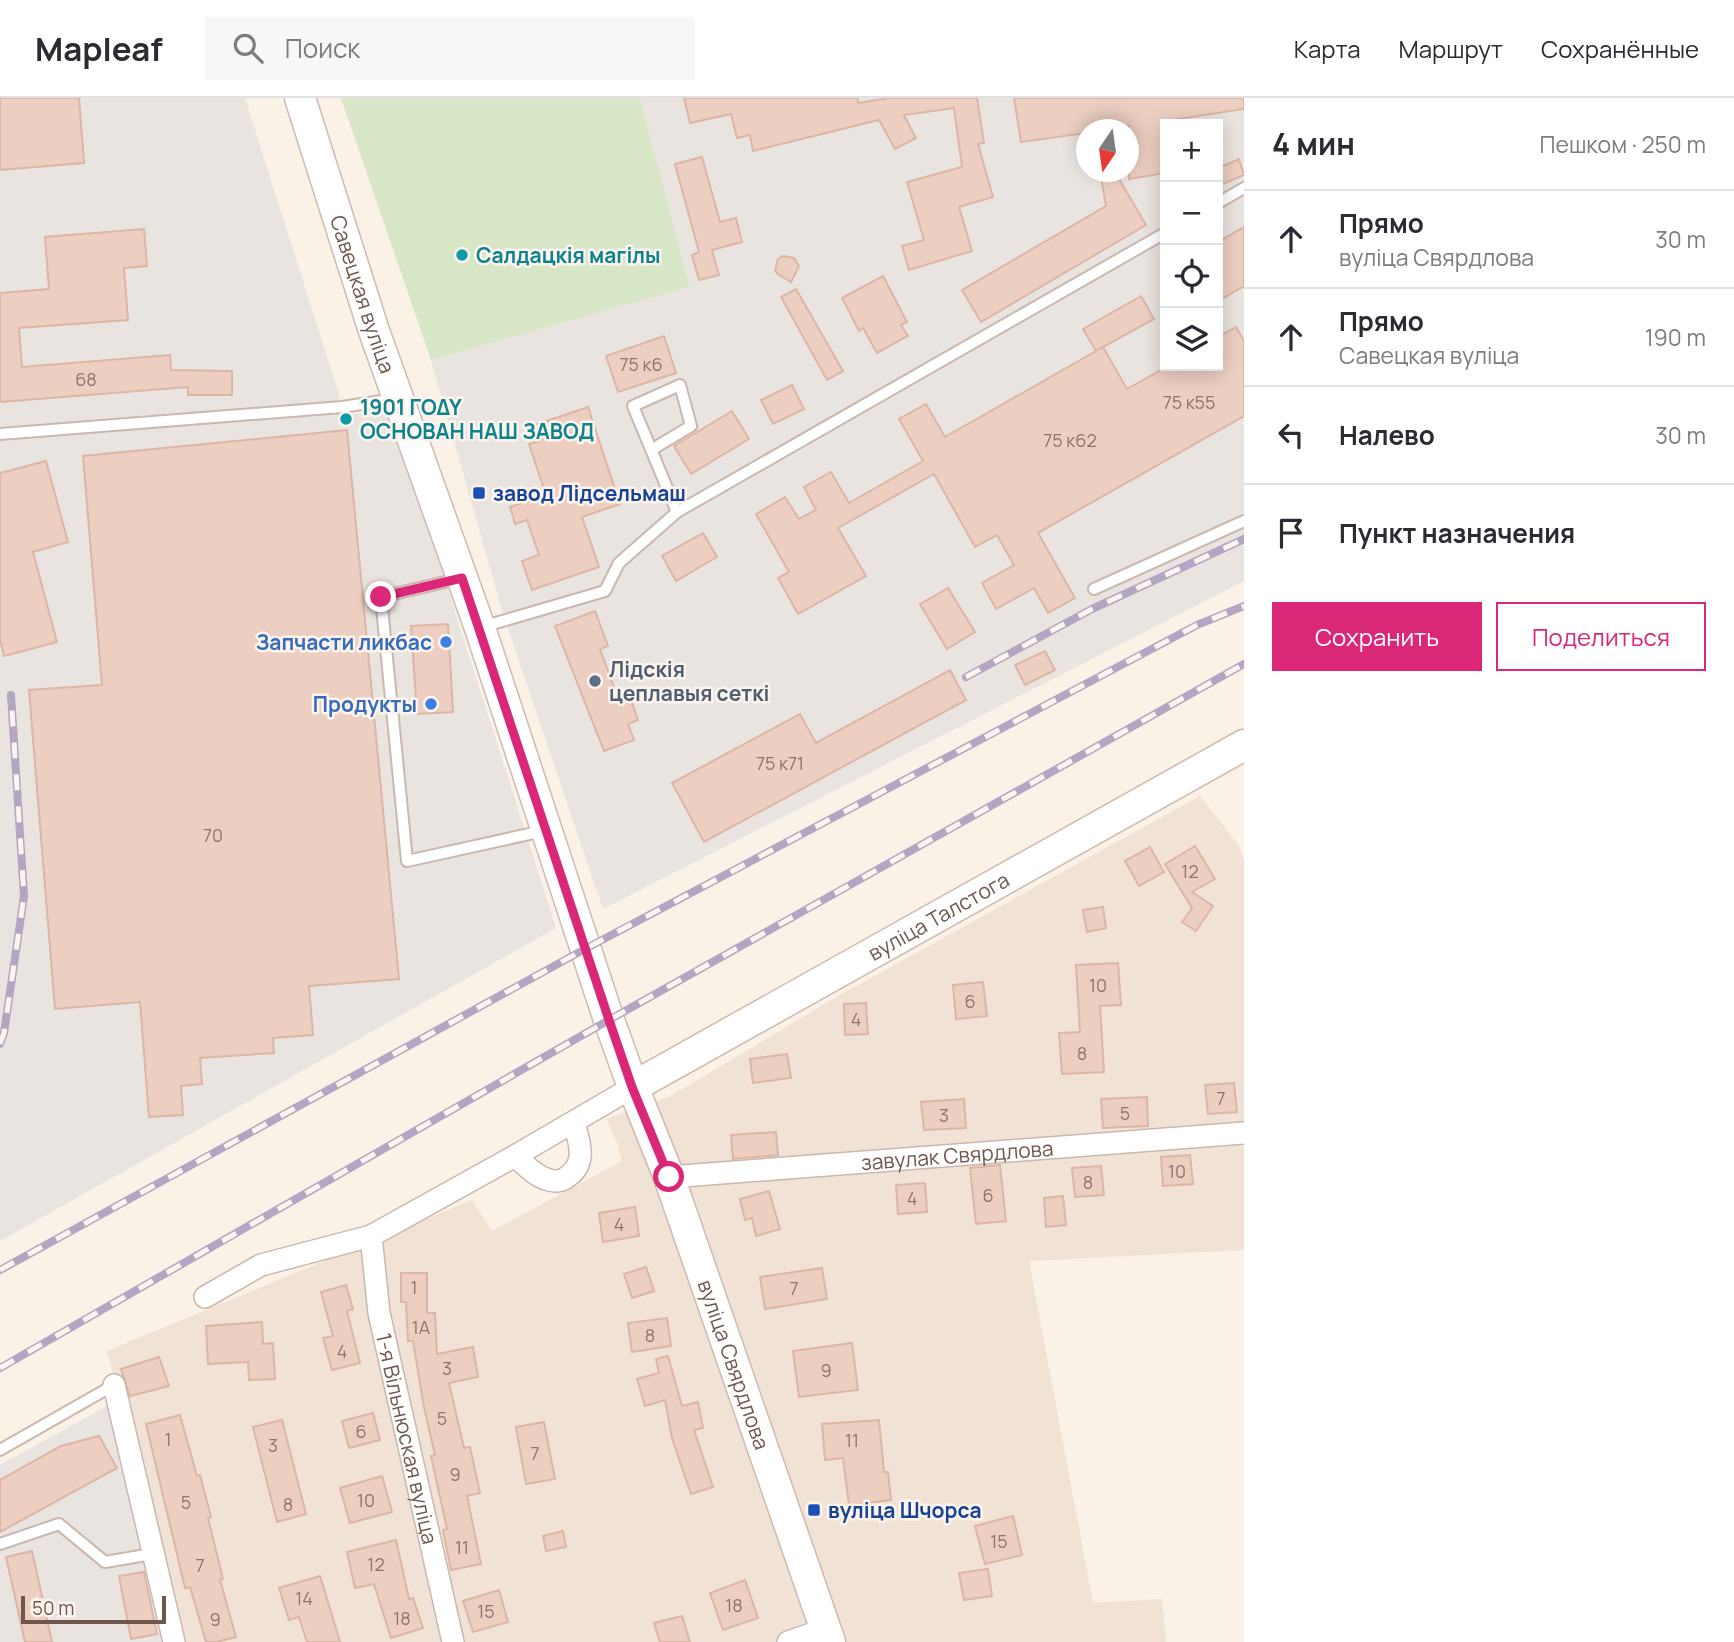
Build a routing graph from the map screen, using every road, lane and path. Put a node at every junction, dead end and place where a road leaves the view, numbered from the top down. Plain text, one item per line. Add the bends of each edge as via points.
1 (300, 98) edge
2 (1244, 188) edge
3 (1223, 200) edge
4 (1160, 236) edge
5 (398, 398) junction
6 (0, 434) edge
7 (651, 450) junction
8 (677, 512) junction
9 (1244, 520) edge
10 (462, 578) junction
11 (1094, 589) dead end
12 (481, 628) junction
13 (1244, 745) edge
14 (546, 830) junction
15 (632, 1087) junction
16 (574, 1122) junction
17 (1244, 1133) edge
18 (515, 1156) junction
19 (669, 1177) junction
20 (370, 1236) junction
21 (205, 1297) dead end
22 (114, 1385) joint
23 (0, 1450) edge
24 (0, 1544) edge
25 (152, 1554) junction
26 (828, 1635) edge
27 (174, 1642) edge
28 (453, 1642) edge
29 (788, 1642) edge

1 - 5 main road, Савецкая вуліца
2 - 3 lane
4 - 8 lane
5 - 6 lane via 342,407
5 - 10 main road, Савецкая вуліца
7 - 7 lane via 633,406 680,385 691,426
7 - 8 lane
8 - 12 lane via 619,563 605,591
9 - 11 lane
10 - 12 main road, Савецкая вуліца
10 - 14 lane via 381,597 407,861
12 - 14 main road, Савецкая вуліца
13 - 15 main road, вуліца Талстога
14 - 15 main road, Савецкая вуліца
15 - 16 street
15 - 19 main road, вуліца Свярдлова
16 - 18 street
16 - 18 street via 581,1160 575,1172 562,1181 548,1180
17 - 19 street, завулак Свярдлова
18 - 20 street
19 - 26 main road, вуліца Свярдлова
20 - 21 street via 261,1265
20 - 28 street, 1-я Вільнюская вуліца via 379,1313
22 - 23 lane
22 - 25 street
24 - 25 lane via 59,1524 105,1562
25 - 27 street
26 - 29 street

